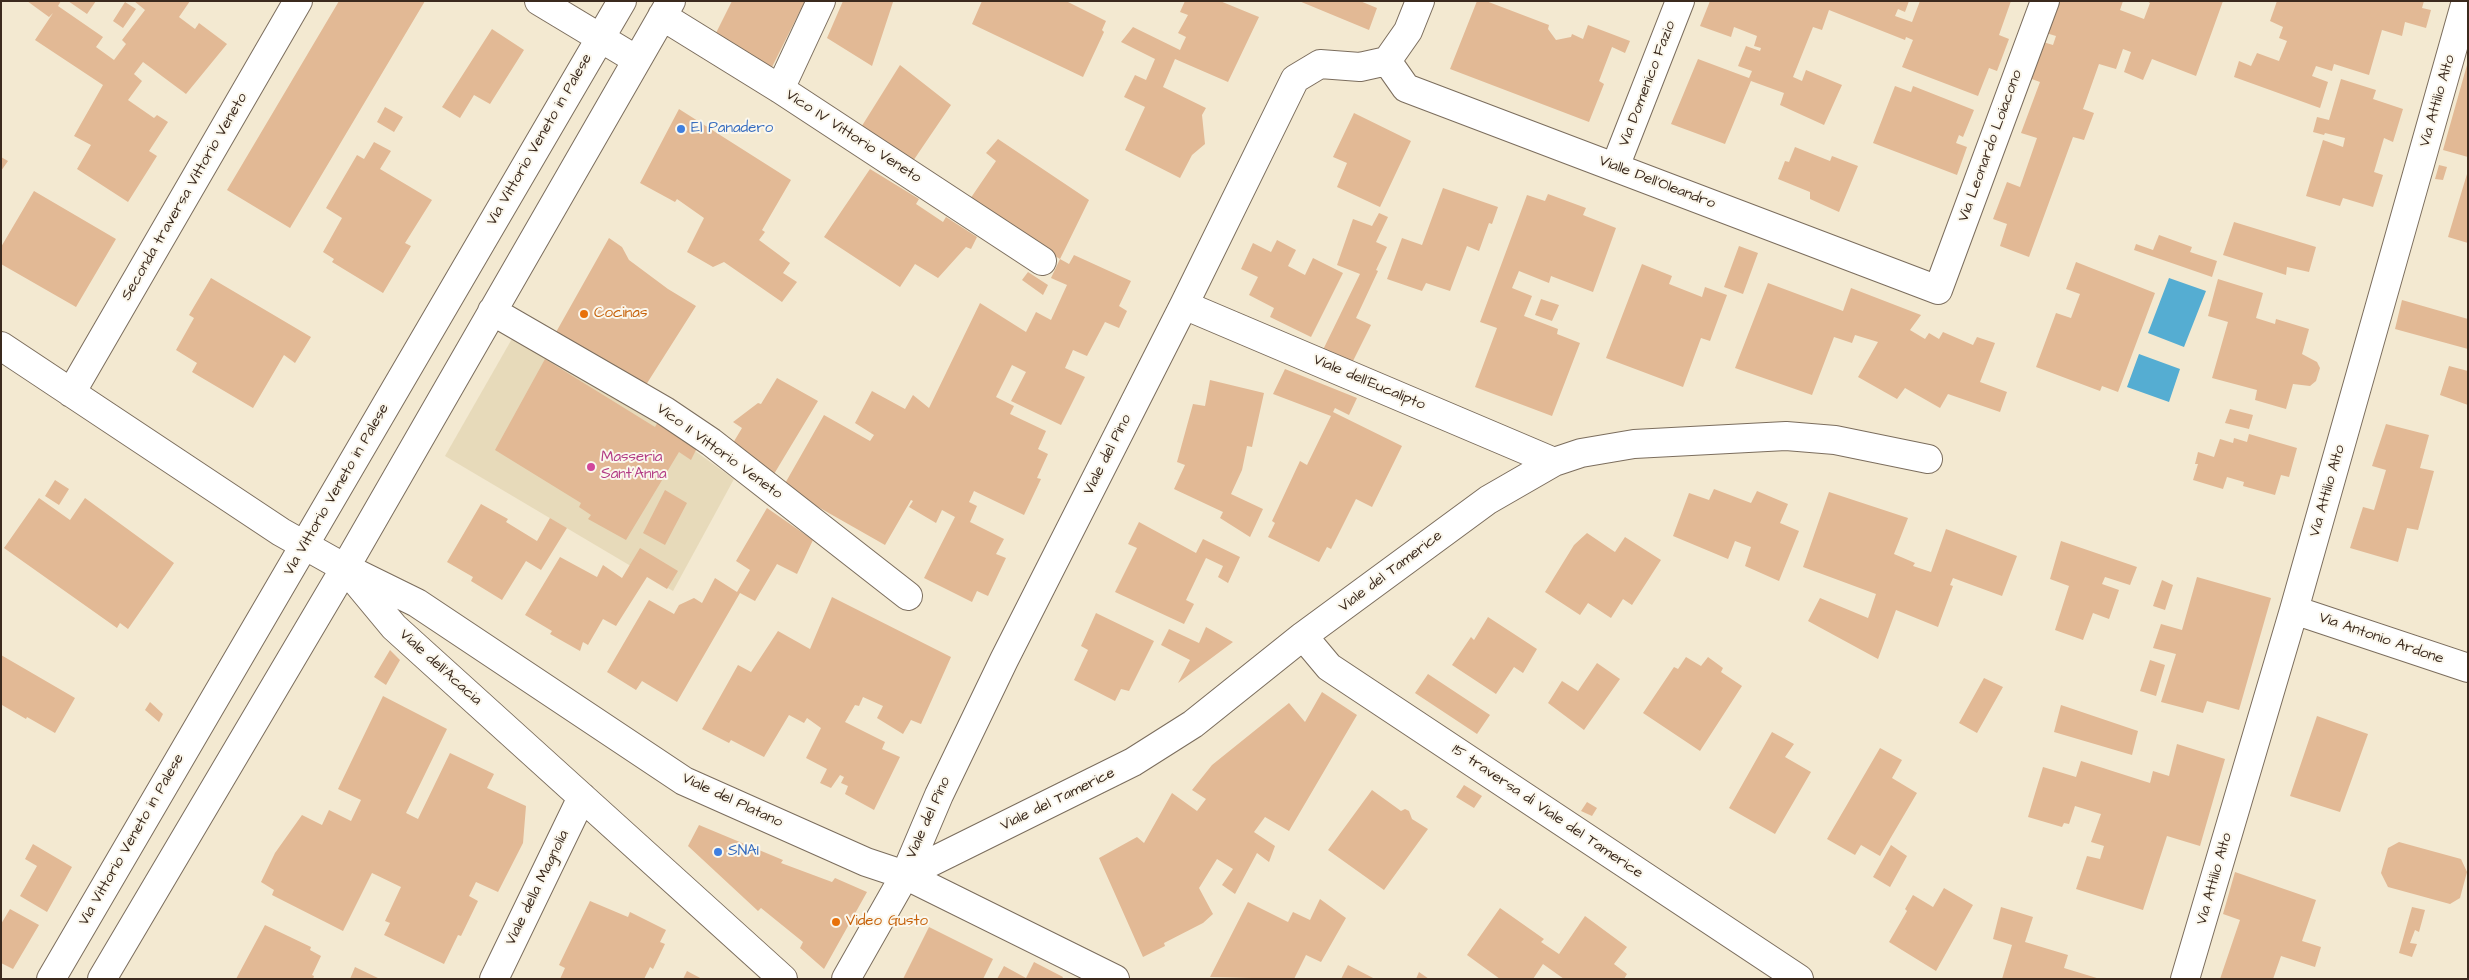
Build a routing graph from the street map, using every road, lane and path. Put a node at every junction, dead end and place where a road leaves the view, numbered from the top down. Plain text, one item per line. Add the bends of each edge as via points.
1 (298, 1) edge
2 (539, 1) edge
3 (622, 1) edge
4 (821, 1) edge
5 (1420, 1) edge
6 (1680, 1) edge
7 (2045, 1) edge
8 (2466, 1) edge
9 (666, 9) edge
10 (600, 39) junction
11 (637, 60) junction
12 (1387, 61) junction
13 (780, 89) junction
14 (1615, 167) junction
15 (1042, 261) dead end
16 (1938, 290) joint
17 (1184, 305) junction
18 (492, 311) junction
19 (1, 346) edge
20 (71, 393) junction
21 (1928, 459) dead end
22 (1554, 462) junction
23 (304, 546) junction
24 (345, 568) junction
25 (908, 596) dead end
26 (2294, 610) junction
27 (1303, 636) junction
28 (2468, 668) edge
29 (582, 796) junction
30 (905, 875) junction
31 (51, 979) edge
32 (102, 979) edge
33 (494, 979) edge
34 (783, 979) edge
35 (846, 979) edge
36 (1115, 979) edge
37 (1798, 979) edge
38 (2185, 979) edge

1 - 20 street, Seconda traversa Vittorio Veneto
2 - 10 street
3 - 10 street, Via Vittorio Veneto in Palese
4 - 13 street
5 - 12 street via 1408,31
6 - 14 street, Via Domenico Fazio
7 - 16 street, Via Leonardo Loiacono
8 - 26 street, Via Attilio Alto
9 - 11 street
9 - 13 street, Vico IV Vittorio Veneto
10 - 11 street
10 - 23 street, Via Vittorio Veneto in Palese
11 - 18 street
12 - 14 street, Vialle Dell'Oleandro via 1406,88
12 - 17 street, Viale del Pino via 1360,67 1320,64 1295,79
13 - 15 street, Vico IV Vittorio Veneto
14 - 16 street, Vialle Dell'Oleandro
17 - 22 street, Viale dell'Eucalipto
17 - 30 street, Viale del Pino via 1004,660 939,794
18 - 24 street
18 - 25 street, Vico II Vittorio Veneto via 665,411 711,442
19 - 20 street, Viale dell'Acacia
20 - 23 street, Viale dell'Acacia
21 - 22 street, Viale del Tamerice via 1835,440 1786,436 1634,444 1590,451
22 - 27 street, Viale del Tamerice via 1488,500
23 - 24 street, Viale dell'Acacia
23 - 31 street, Via Vittorio Veneto in Palese
24 - 29 street, Viale dell'Acacia via 394,627
24 - 30 street, Viale del Platano via 417,603 684,781 866,862
24 - 32 street
26 - 28 street, Via Antonio Ardone
26 - 38 street, Via Attilio Alto
27 - 30 street, Viale del Tamerice via 1193,724 1133,762
27 - 37 street, 15 traversa di Viale del Tamerice via 1329,667
29 - 33 street, Viale della Magnolia
29 - 34 street, Viale dell'Acacia
30 - 35 street, Viale del Pino
30 - 36 street, Viale del Platano

